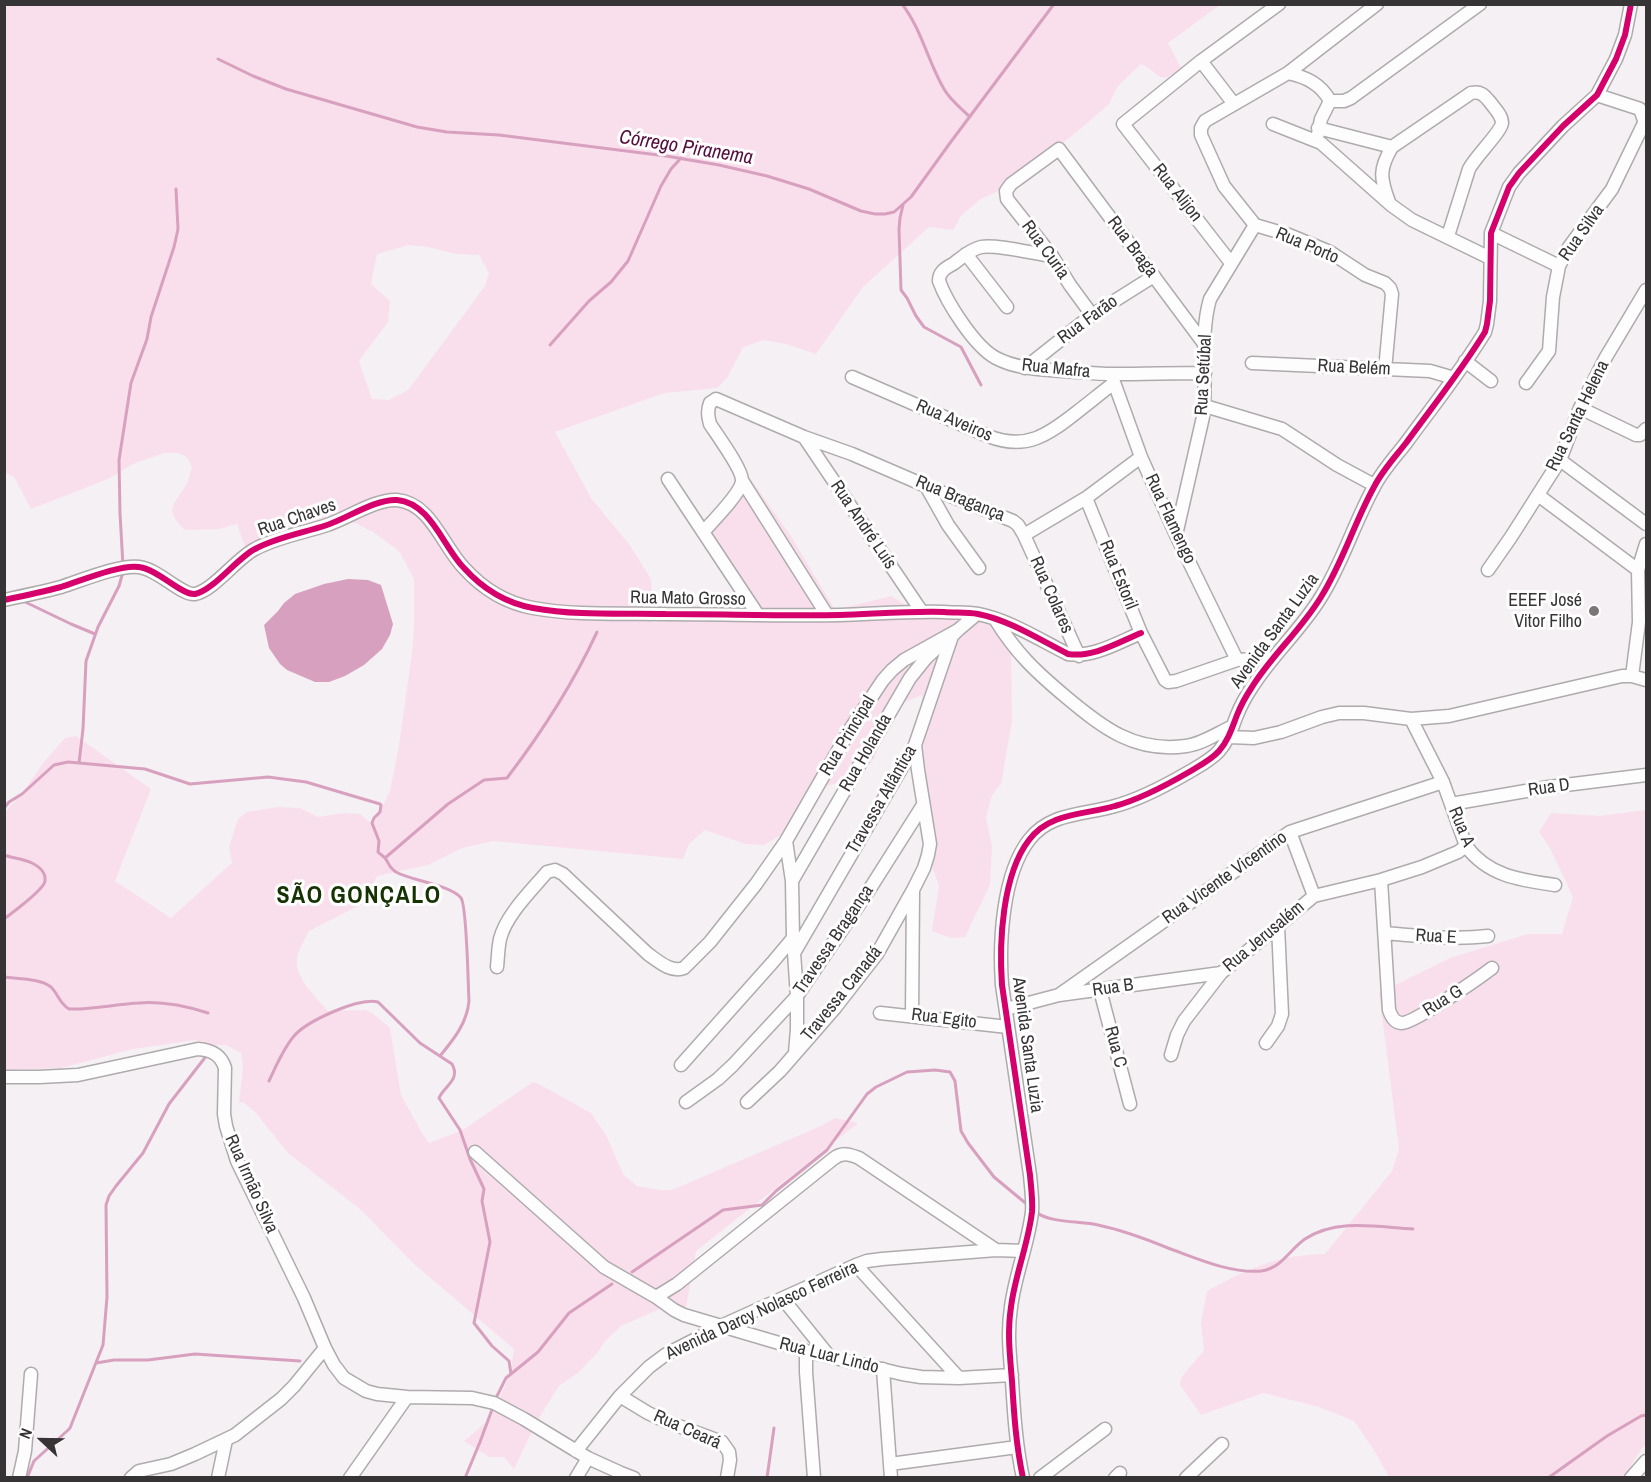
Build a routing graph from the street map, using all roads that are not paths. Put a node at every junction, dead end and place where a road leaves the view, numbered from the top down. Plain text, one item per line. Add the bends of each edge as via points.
1 (1279, 4) edge
2 (1377, 4) edge
3 (1631, 4) edge
4 (1478, 5) edge
5 (1201, 61) junction
6 (1288, 73) junction
7 (1597, 95) junction
8 (1329, 101) junction
9 (1234, 104) junction
10 (1645, 113) edge
11 (1273, 124) dead end
12 (1318, 128) junction
13 (1321, 143) junction
14 (1392, 147) junction
15 (1059, 148) joint
16 (1391, 205) junction
17 (1255, 225) junction
18 (1491, 233) junction
19 (1448, 236) junction
20 (966, 254) junction
21 (1052, 256) junction
22 (1490, 258) junction
23 (1231, 263) junction
24 (1559, 266) junction
25 (1154, 276) junction
26 (1647, 290) edge
27 (1007, 307) dead end
28 (1092, 315) junction
29 (1205, 345) junction
30 (1465, 361) junction
31 (1252, 363) dead end
32 (1025, 368) junction
33 (1385, 370) junction
34 (1205, 372) junction
35 (852, 377) dead end
36 (1113, 378) junction
37 (1454, 378) junction
38 (1491, 381) dead end
39 (1526, 383) dead end
40 (1205, 406) junction
41 (1580, 408) junction
42 (1647, 429) edge
43 (799, 435) junction
44 (1141, 457) junction
45 (1560, 460) junction
46 (668, 479) dead end
47 (742, 482) junction
48 (1374, 485) junction
49 (926, 486) junction
50 (1538, 495) junction
51 (1086, 498) junction
52 (1647, 524) edge
53 (434, 526) joint
54 (704, 532) junction
55 (1024, 535) junction
56 (1176, 535) junction
57 (1647, 544) edge
58 (979, 568) dead end
59 (1488, 570) dead end
60 (1638, 570) junction
61 (4, 600) edge
62 (922, 612) junction
63 (977, 614) junction
64 (758, 615) junction
65 (827, 615) junction
66 (994, 619) junction
67 (955, 633) junction
68 (1141, 633) junction
69 (1079, 656) junction
70 (1272, 658) junction
71 (1237, 660) junction
72 (1632, 676) junction
73 (1647, 680) edge
74 (1411, 719) junction
75 (1231, 731) junction
76 (915, 745) junction
77 (1647, 775) edge
78 (1443, 782) junction
79 (1451, 804) junction
80 (923, 805) junction
81 (1290, 832) junction
82 (786, 841) junction
83 (1466, 846) junction
84 (792, 880) junction
85 (1381, 880) junction
86 (1555, 885) dead end
87 (914, 890) junction
88 (1314, 896) junction
89 (1278, 926) junction
90 (1384, 933) junction
91 (1488, 936) dead end
92 (793, 938) junction
93 (794, 953) junction
94 (497, 968) dead end
95 (1492, 968) dead end
96 (1221, 973) junction
97 (1100, 990) junction
98 (1059, 995) junction
99 (797, 996) junction
100 (1006, 1009) junction
101 (880, 1013) dead end
102 (912, 1016) junction
103 (1008, 1027) junction
104 (1266, 1043) dead end
105 (795, 1053) junction
106 (1171, 1055) dead end
107 (681, 1065) dead end
108 (4, 1077) edge
109 (686, 1102) dead end
110 (747, 1102) dead end
111 (1130, 1104) dead end
112 (475, 1152) dead end
113 (996, 1250) junction
114 (1024, 1251) junction
115 (856, 1265) junction
116 (656, 1297) junction
117 (783, 1299) junction
118 (721, 1326) junction
119 (325, 1348) junction
120 (806, 1351) junction
121 (829, 1356) junction
122 (883, 1369) junction
123 (31, 1374) dead end
124 (1012, 1375) junction
125 (959, 1378) junction
126 (620, 1396) junction
127 (407, 1397) junction
128 (1105, 1429) dead end
129 (226, 1440) junction
130 (1222, 1444) dead end
131 (1017, 1447) junction
132 (576, 1451) junction
133 (588, 1458) junction
134 (1647, 1461) edge
135 (890, 1464) junction
136 (19, 1478) edge
137 (131, 1478) edge
138 (218, 1478) edge
139 (350, 1478) edge
140 (576, 1478) edge
141 (634, 1478) edge
142 (726, 1478) edge
143 (814, 1478) edge
144 (891, 1478) edge
145 (1023, 1478) edge
146 (1040, 1478) edge
147 (1186, 1478) edge
148 (1631, 1478) edge

1 - 5 street
2 - 6 street
3 - 7 street, Avenida Santa Luzia via 1625,35
4 - 8 street via 1350,98
5 - 9 street
5 - 23 street, Rua Alijon via 1123,124
6 - 8 street via 1318,85
6 - 9 street
7 - 10 street
7 - 18 street, Avenida Santa Luzia via 1514,179
8 - 12 street
9 - 17 street, Rua Porto via 1205,121 1201,135 1224,186
10 - 24 street, Rua Silva via 1608,194
11 - 13 street
12 - 13 street
12 - 14 street
13 - 16 street
14 - 16 street via 1381,170
14 - 19 street via 1471,93 1484,94 1499,115 1500,129 1469,170
15 - 21 street, Rua Curia via 1006,191 1007,199
15 - 25 street, Rua Braga
16 - 19 street via 1412,220
17 - 23 street, Rua Setúbal
17 - 33 street, Rua Porto via 1330,252 1390,288
18 - 22 street, Avenida Santa Luzia
18 - 24 street
19 - 22 street
20 - 21 street via 982,246
20 - 27 street
20 - 32 street, Rua Mafra via 945,269 939,277 941,287 963,324 985,350 993,357
21 - 28 street, Rua Curia
22 - 30 street, Avenida Santa Luzia via 1487,324
23 - 29 street, Rua Setúbal via 1210,299
24 - 39 street, Rua Silva via 1549,351
25 - 28 street, Rua Farão
25 - 29 street, Rua Braga
26 - 41 street, Rua Santa Helena
28 - 32 street, Rua Farão
29 - 34 street, Rua Setúbal
30 - 37 street, Avenida Santa Luzia
30 - 38 street
31 - 33 street, Rua Belém
32 - 36 street, Rua Mafra
33 - 37 street, Rua Belém via 1430,371
34 - 36 street
34 - 40 street, Rua Setúbal
35 - 36 street, Rua Aveiros via 997,440 1018,442 1056,429
36 - 44 street, Rua Flamengo
37 - 48 street, Avenida Santa Luzia
40 - 48 street via 1282,429
40 - 56 street, Rua Setúbal
41 - 42 street via 1635,435
41 - 45 street, Rua Santa Helena
43 - 47 street, Rua Bragança via 712,400 707,412 711,424 738,467
43 - 49 street, Rua Bragança
43 - 62 street, Rua André Luís
44 - 51 street, Rua Bragança
44 - 56 street, Rua Flamengo
45 - 50 street, Rua Santa Helena
45 - 52 street
46 - 54 street
47 - 54 street
47 - 65 street
48 - 70 street, Avenida Santa Luzia via 1322,597
49 - 55 street, Rua Bragança via 1004,516 1018,525
49 - 58 street
50 - 59 street, Rua Santa Helena
50 - 60 street
51 - 55 street, Rua Bragança
51 - 68 street, Rua Estoril
53 - 61 street, Rua Chaves via 407,502 386,501 255,549 196,594 149,569 130,566
53 - 64 street, Rua Mato Grosso via 463,568 478,581 509,601 530,607 573,613
54 - 64 street
55 - 69 street, Rua Colares
56 - 71 street, Rua Flamengo
57 - 60 street
60 - 72 street via 1639,622
62 - 63 street, Rua Mato Grosso
62 - 65 street, Rua Mato Grosso
63 - 66 street
63 - 67 street
64 - 65 street, Rua Mato Grosso
66 - 69 street
66 - 75 street via 1036,672 1120,737 1150,746 1176,747
67 - 76 street, Travessa Atlântica
67 - 82 street, Rua Principal via 904,660 888,675 851,728
67 - 84 street, Rua Holanda via 910,678
68 - 69 street
68 - 71 street, Rua Estoril via 1168,682
70 - 71 street
70 - 75 street, Avenida Santa Luzia via 1244,700
72 - 73 street
72 - 74 street via 1449,716
74 - 75 street via 1339,713 1254,738
74 - 78 street, Rua A
75 - 100 street, Avenida Santa Luzia via 1219,752 1208,761 1157,790 1116,806 1063,817 1042,827 1027,842 1004,909 1000,962
76 - 80 street
76 - 93 street, Travessa Atlântica
77 - 79 street, Rua D
78 - 79 street, Rua A
78 - 81 street, Rua Vicente Vicentino
79 - 83 street, Rua A
80 - 87 street, Travessa Canadá via 929,834 928,855
80 - 99 street, Travessa Bragança
81 - 88 street
81 - 98 street, Rua Vicente Vicentino
82 - 84 street
82 - 94 street, Rua Principal via 710,942 684,968 663,965 648,954 555,870 547,872 503,929
83 - 85 street, Rua Jerusalém via 1422,867
83 - 86 street, Rua A via 1492,869 1523,880
84 - 92 street
85 - 88 street, Rua Jerusalém
85 - 90 street
87 - 102 street
87 - 105 street, Travessa Canadá via 877,954
88 - 89 street, Rua Jerusalém
89 - 96 street, Rua Jerusalém
89 - 104 street via 1282,1014
90 - 91 street, Rua E via 1440,938
90 - 95 street, Rua G via 1389,1011 1402,1023
92 - 93 street
92 - 107 street
93 - 99 street
96 - 97 street, Rua B
96 - 106 street, Rua Jerusalém via 1184,1021
97 - 98 street, Rua B
97 - 111 street, Rua C
98 - 100 street, Rua B
99 - 105 street
99 - 109 street, Travessa Bragança via 733,1065
100 - 103 street, Avenida Santa Luzia
101 - 102 street, Rua Egito
102 - 103 street, Rua Egito
103 - 114 street, Avenida Santa Luzia via 1030,1175 1032,1209
105 - 110 street, Travessa Canadá
108 - 119 street, Rua Irmão Silva via 78,1075 198,1049 220,1058 225,1068 224,1114 237,1161
112 - 116 street, Rua Luar Lindo via 604,1267
113 - 114 street, Avenida Darcy Nolasco Ferreira
113 - 115 street, Avenida Darcy Nolasco Ferreira via 882,1259
113 - 116 street via 859,1158 843,1154
114 - 124 street, Avenida Santa Luzia via 1008,1326
115 - 117 street, Avenida Darcy Nolasco Ferreira
115 - 125 street
116 - 118 street, Rua Luar Lindo via 674,1311
117 - 118 street, Avenida Darcy Nolasco Ferreira
117 - 121 street
118 - 120 street, Rua Luar Lindo
118 - 126 street, Avenida Darcy Nolasco Ferreira via 665,1355
119 - 127 street, Rua Irmão Silva via 344,1378 355,1386 377,1394
119 - 129 street via 280,1400
120 - 121 street, Rua Luar Lindo
120 - 143 street
121 - 122 street, Rua Luar Lindo
122 - 125 street, Rua Luar Lindo via 921,1377
122 - 135 street
123 - 136 street
124 - 125 street, Rua Luar Lindo
124 - 131 street, Avenida Santa Luzia
126 - 132 street, Avenida Darcy Nolasco Ferreira
126 - 142 street, Rua Ceará via 665,1421 722,1442 730,1460
127 - 132 street, Rua Irmão Silva via 472,1398 494,1403
127 - 139 street
128 - 146 street
129 - 137 street
129 - 138 street
130 - 147 street
131 - 135 street
131 - 145 street, Avenida Santa Luzia
132 - 133 street, Rua Irmão Silva
133 - 140 street
133 - 141 street, Rua Irmão Silva
134 - 148 street
135 - 144 street

